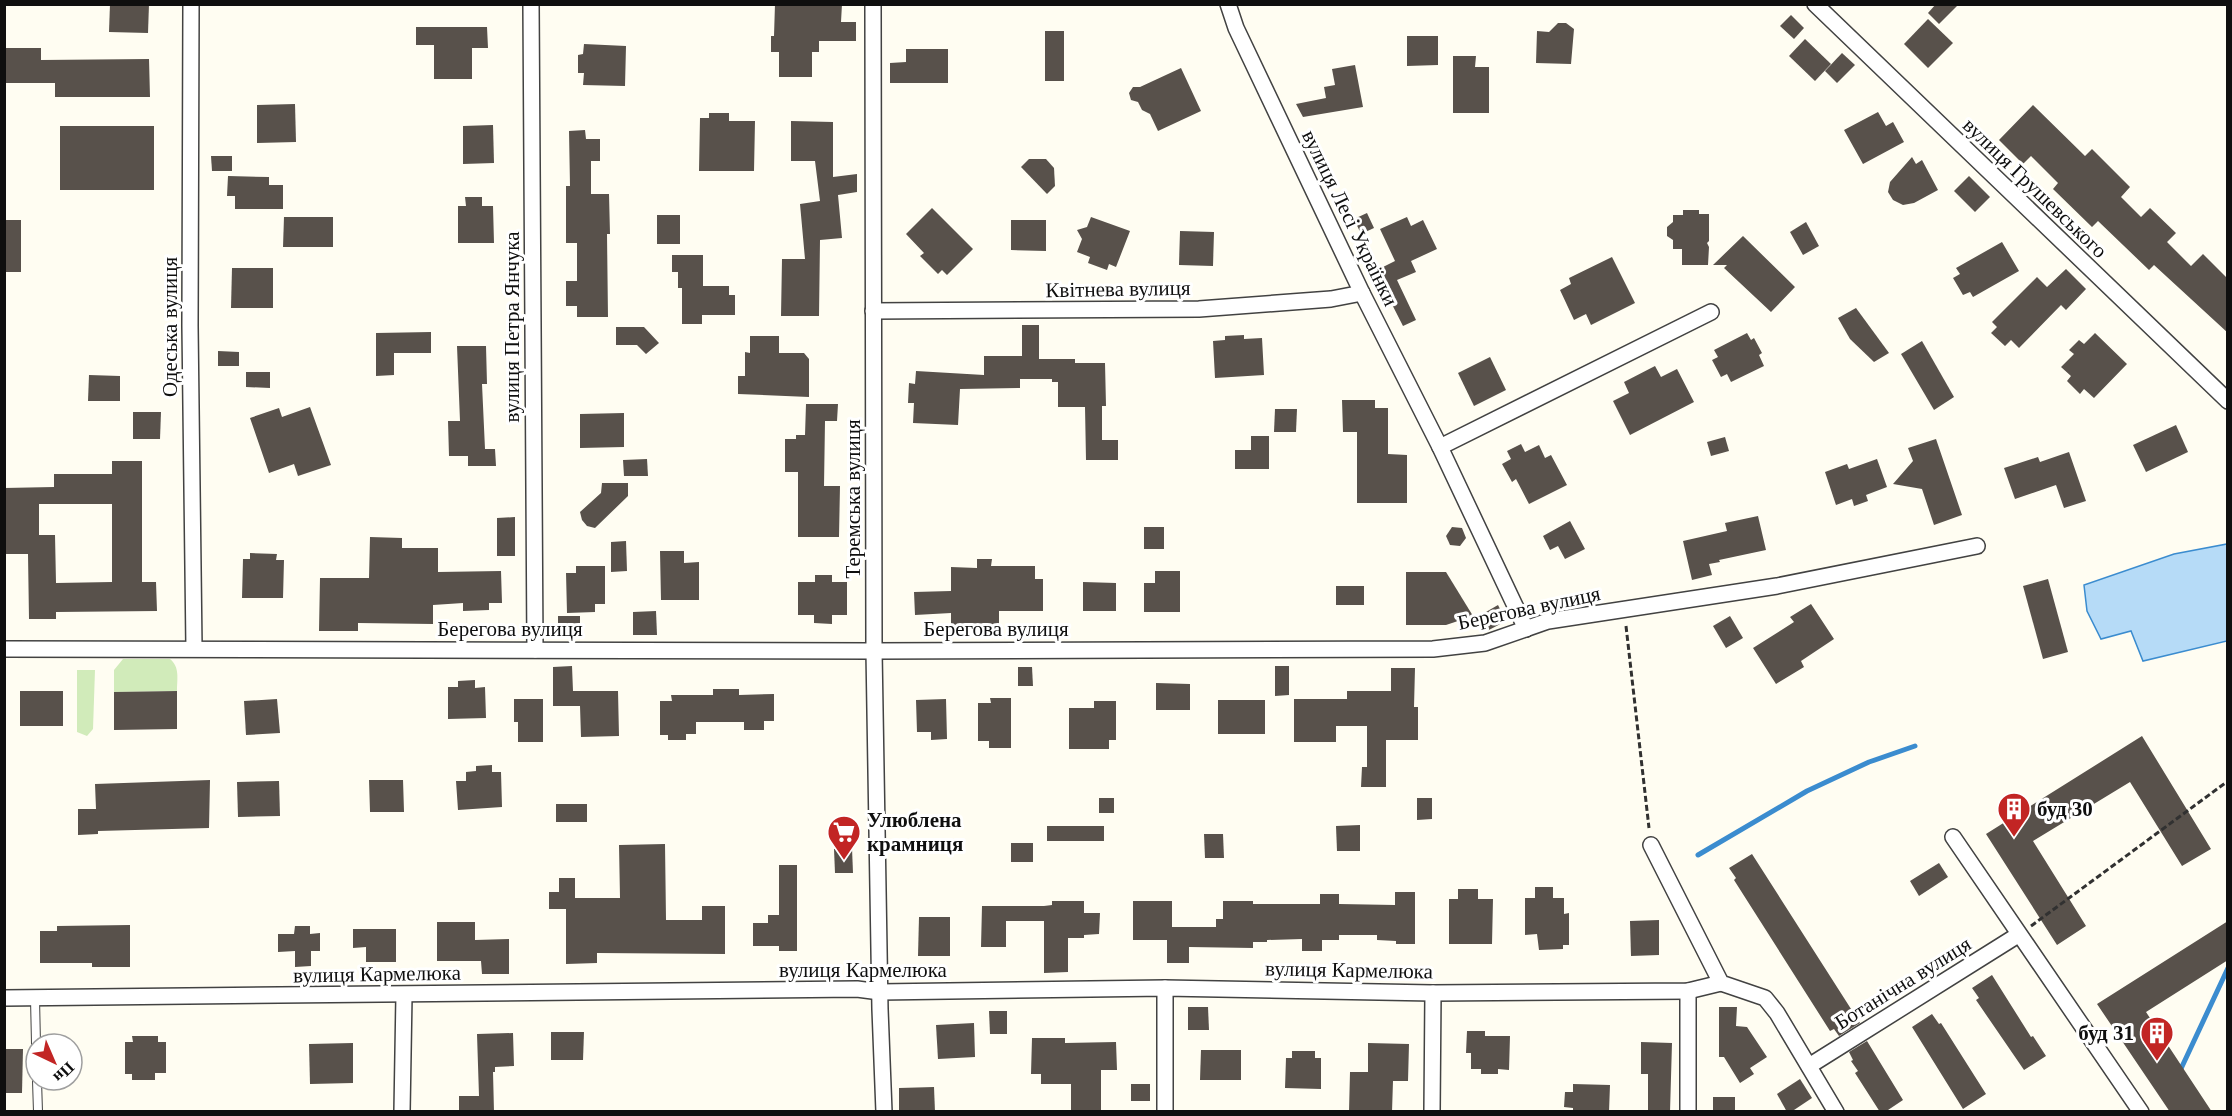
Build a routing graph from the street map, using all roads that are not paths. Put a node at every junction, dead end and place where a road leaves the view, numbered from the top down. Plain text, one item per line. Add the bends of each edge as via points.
1 (191, 4) edge
2 (531, 4) edge
3 (873, 4) edge
4 (1228, 4) edge
5 (1815, 4) edge
6 (1362, 293) junction
7 (873, 311) junction
8 (1711, 312) dead end
9 (2228, 401) edge
10 (1440, 447) junction
11 (1977, 546) dead end
12 (1526, 629) junction
13 (194, 648) junction
14 (4, 649) edge
15 (535, 650) junction
16 (874, 651) junction
17 (1953, 837) dead end
18 (1651, 845) road end
19 (2018, 935) junction
20 (1721, 983) junction
21 (1165, 988) junction
22 (1688, 991) junction
23 (880, 992) junction
24 (1433, 993) junction
25 (404, 995) junction
26 (4, 998) edge
27 (35, 998) junction
28 (36, 1032) edge
29 (1809, 1066) junction
30 (37, 1092) edge
31 (38, 1112) edge
32 (402, 1112) edge
33 (884, 1112) edge
34 (1165, 1112) edge
35 (1432, 1112) edge
36 (1688, 1112) edge
37 (1836, 1112) edge
38 (2141, 1112) edge

1 - 13 street, Одеська вулиця
2 - 15 street, вулиця Петра Янчука
3 - 7 street, Теремська вулиця
4 - 6 street, вулиця Лесі Українки
5 - 9 street, вулиця Грушевського
6 - 7 street, Квітнева вулиця via 1199,309
6 - 10 street, вулиця Лесі Українки
7 - 16 street, Теремська вулиця
8 - 10 street
10 - 12 street, вулиця Лесі Українки
11 - 12 street, Берегова вулиця via 1777,586 1548,621
12 - 16 street, Берегова вулиця via 1485,643 1433,649
13 - 14 street, Берегова вулиця
13 - 15 street, Берегова вулиця
15 - 16 street, Берегова вулиця
16 - 23 street, Теремська вулиця
17 - 19 street
18 - 20 street
19 - 29 street, Ботанічна вулиця
19 - 38 street
20 - 22 street, вулиця Кармелюка
20 - 29 street via 1765,998
21 - 23 street, вулиця Кармелюка
21 - 24 street, вулиця Кармелюка
21 - 34 street
22 - 24 street, вулиця Кармелюка
22 - 36 street
23 - 25 street, вулиця Кармелюка via 845,989
23 - 33 street, Теремська вулиця
24 - 35 street
25 - 27 street, вулиця Кармелюка
25 - 32 street
26 - 27 street, вулиця Кармелюка
27 - 28 lane
29 - 37 street
30 - 31 lane

